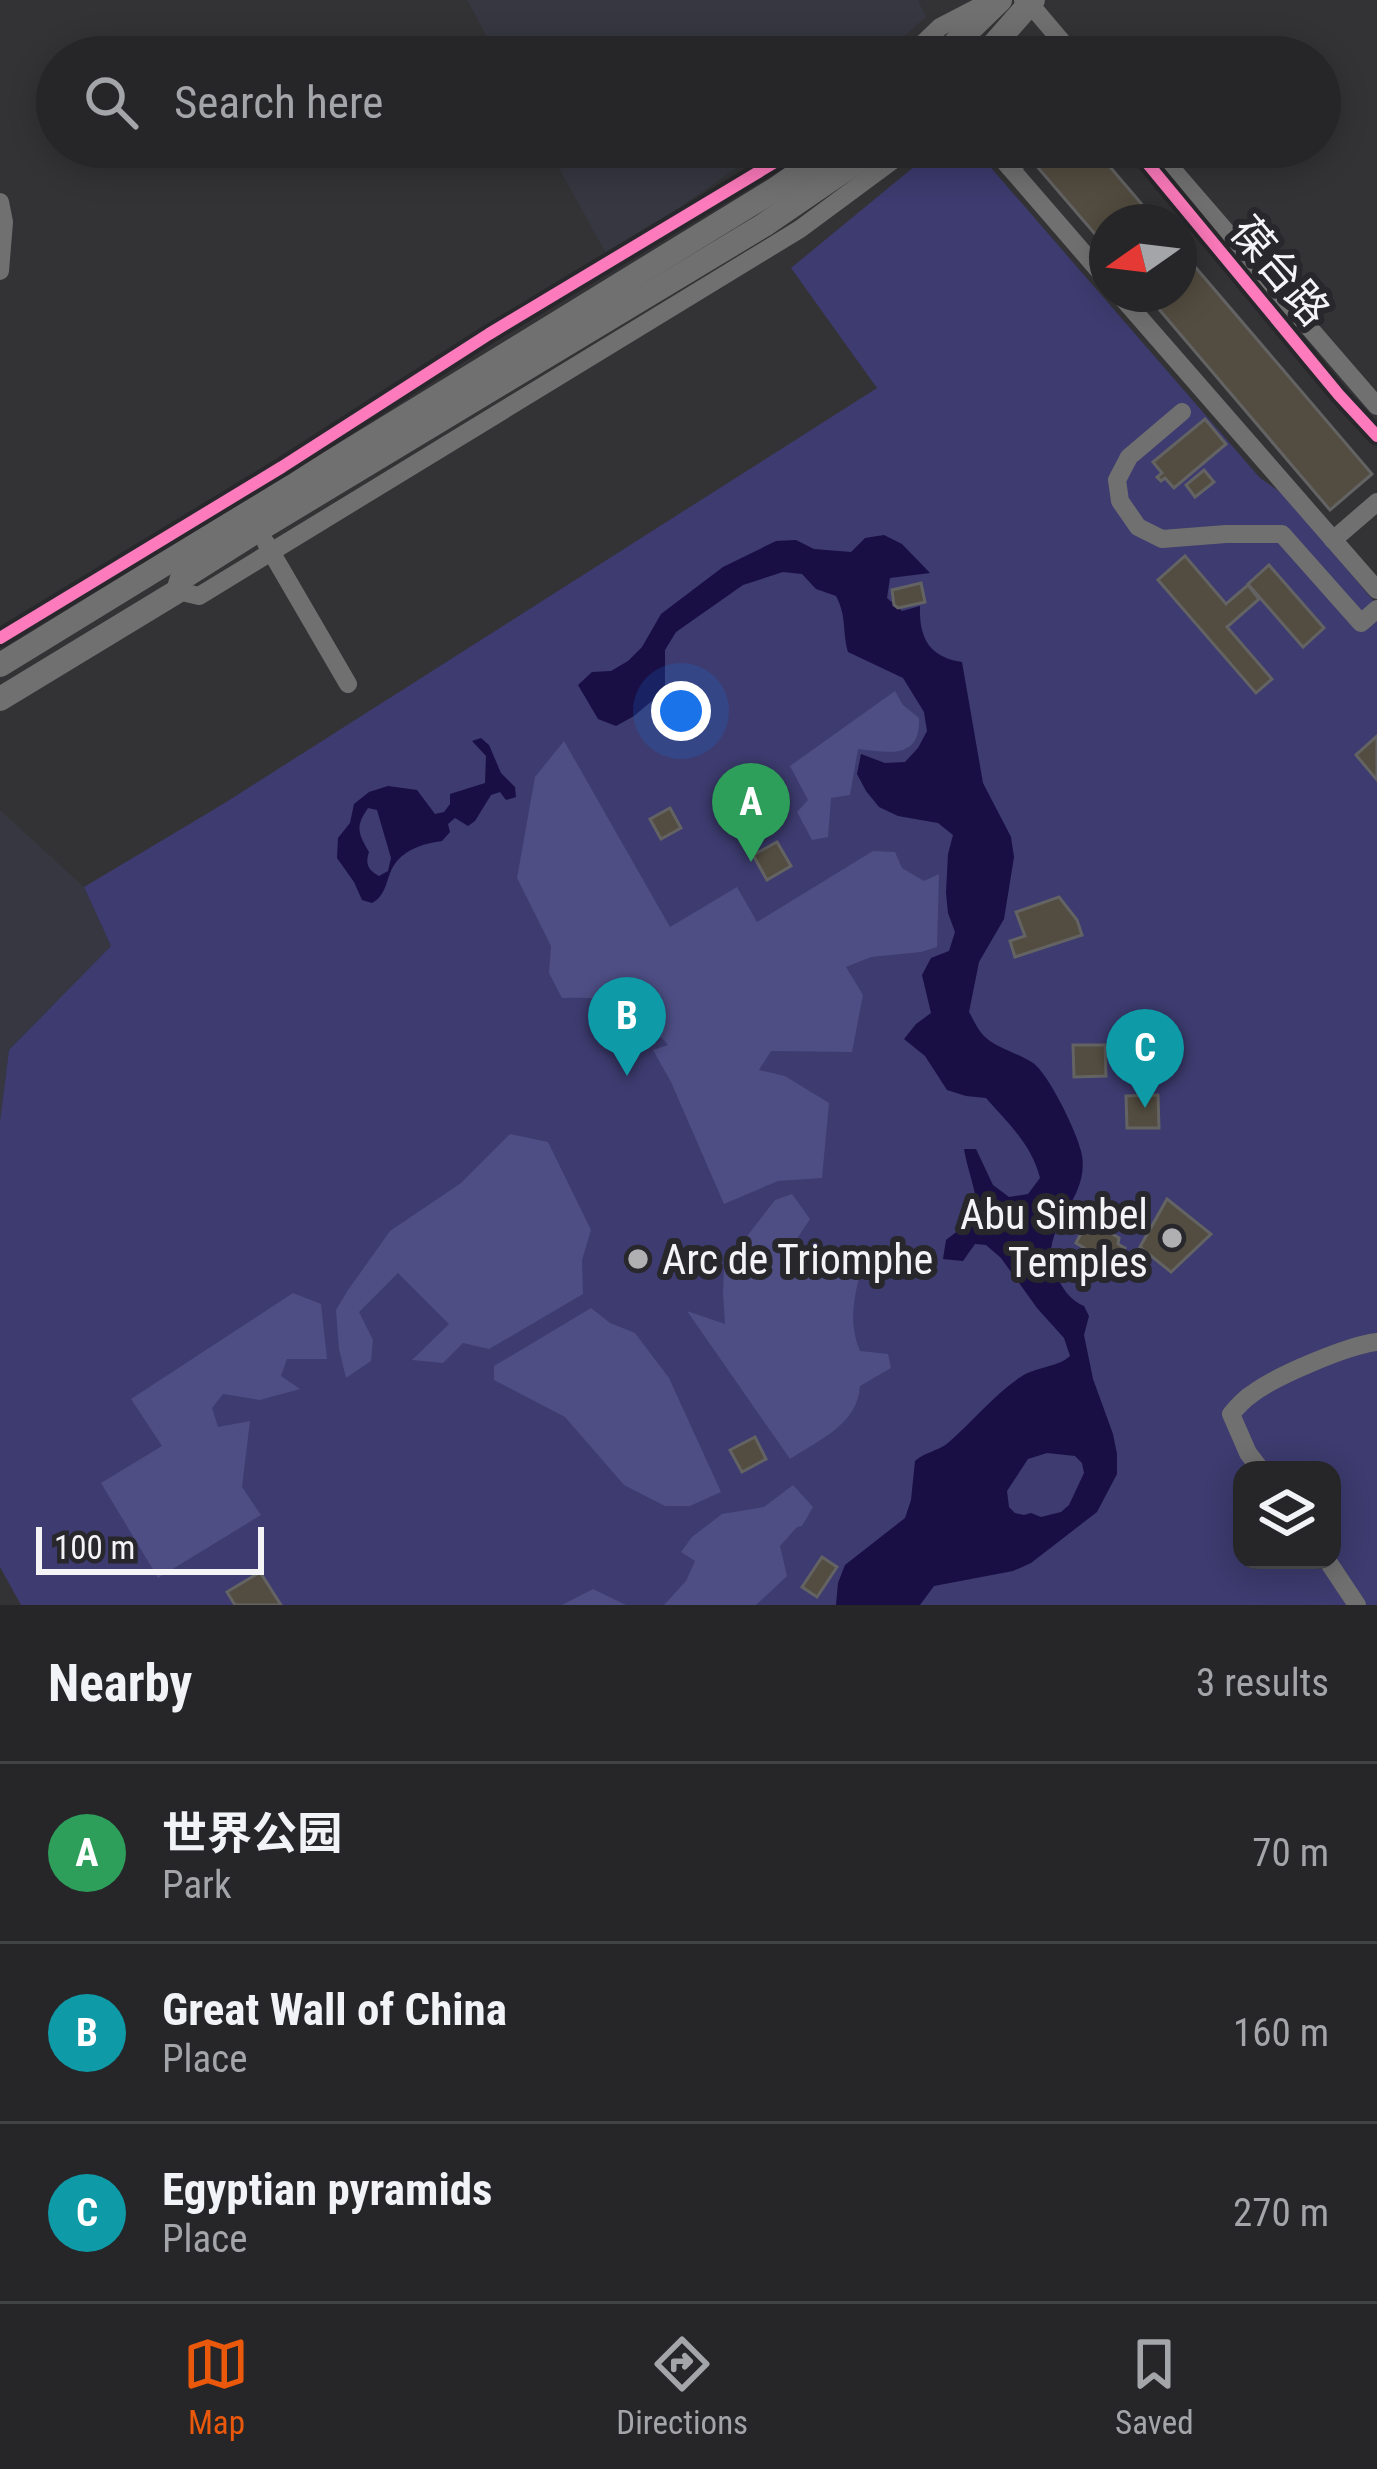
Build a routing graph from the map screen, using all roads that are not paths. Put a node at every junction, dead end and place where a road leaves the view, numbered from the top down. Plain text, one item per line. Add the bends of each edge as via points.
1 (1016, 2) edge
2 (931, 36) edge
3 (970, 36) edge
4 (996, 36) edge
5 (1043, 36) edge
6 (1053, 36) edge
7 (765, 168) edge
8 (806, 168) edge
9 (847, 168) edge
10 (883, 168) edge
11 (1010, 168) edge
12 (1151, 168) edge
13 (1171, 168) edge
14 (0, 202) edge
15 (1089, 259) edge
16 (0, 271) edge
17 (1135, 312) edge
18 (1377, 406) edge
19 (1182, 412) dead end
20 (1377, 436) edge
21 (1377, 502) edge
22 (254, 522) junction
23 (1333, 540) junction
24 (1377, 590) edge
25 (1377, 609) edge
26 (0, 638) edge
27 (0, 665) edge
28 (348, 684) dead end
29 (0, 699) edge
30 (1377, 1342) edge
31 (1254, 1461) edge
32 (1333, 1569) edge
33 (1357, 1605) edge

1 - 2 street
1 - 3 main road
1 - 4 main road
1 - 5 street
1 - 6 street
7 - 22 street via 489,334
8 - 22 main road
9 - 22 main road via 764,225
10 - 22 street via 800,229
11 - 15 street
12 - 20 street, 葆台路
13 - 18 street, 葆台路
14 - 16 street
17 - 23 street
19 - 25 street via 1129,458 1117,480 1138,527 1162,539 1282,534 1361,623
21 - 23 street
22 - 26 street
22 - 27 main road
22 - 28 street
22 - 29 main road via 182,578 178,591
23 - 24 street
30 - 31 street via 1252,1393 1231,1414
32 - 33 street

